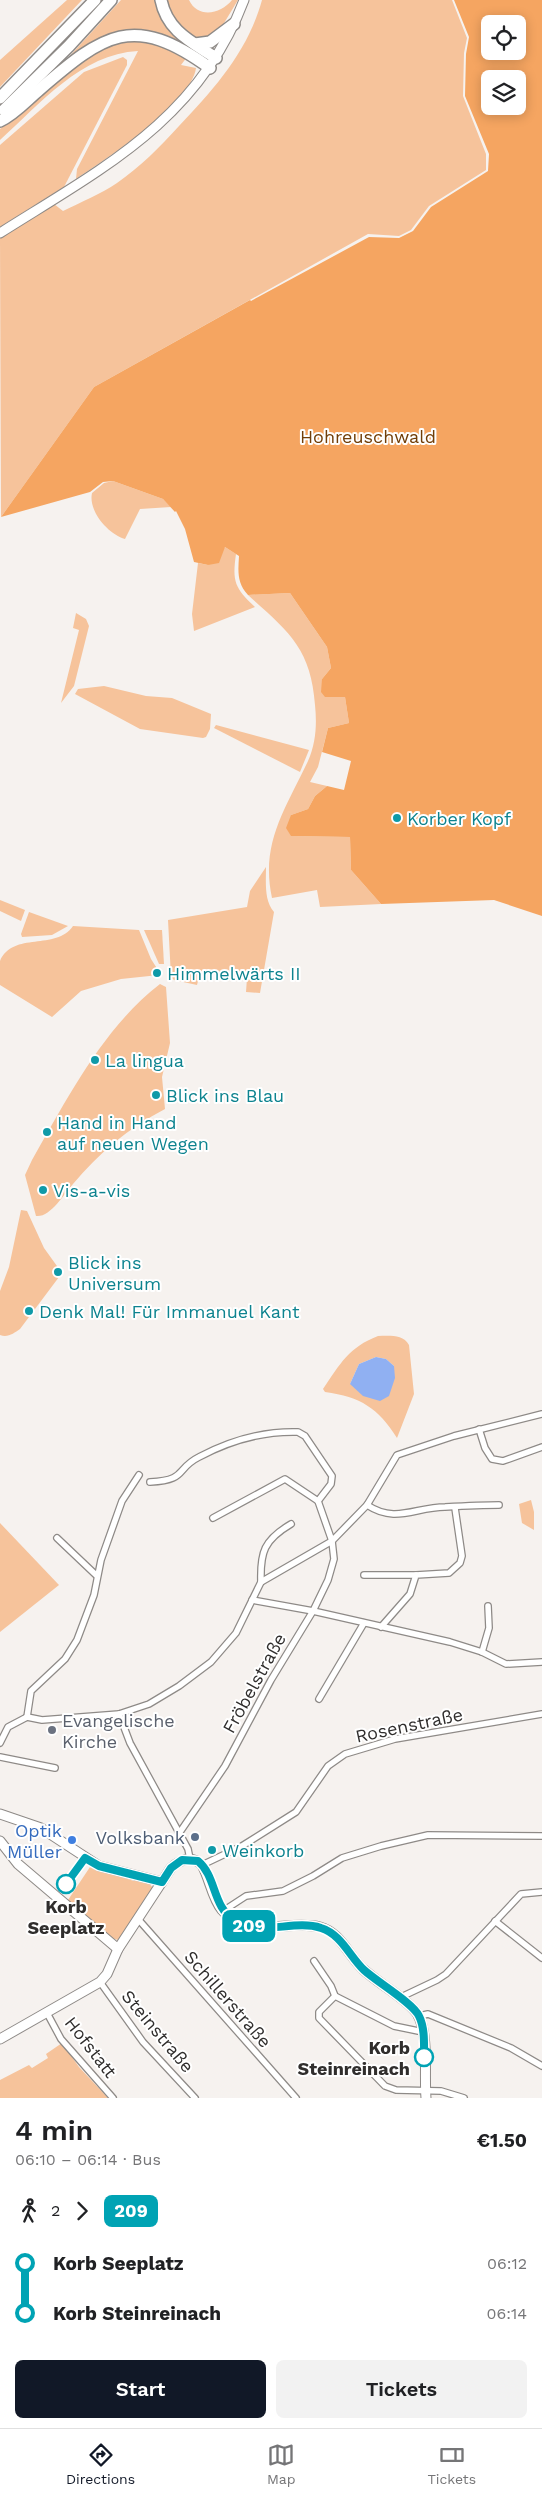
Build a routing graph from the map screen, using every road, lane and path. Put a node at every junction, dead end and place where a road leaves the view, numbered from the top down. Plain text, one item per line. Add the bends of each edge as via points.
1 (95, 0) edge
2 (111, 0) edge
3 (161, 0) edge
4 (244, 0) edge
5 (234, 24) junction
6 (195, 44) junction
7 (213, 63) junction
8 (0, 98) edge
9 (0, 114) edge
10 (0, 121) edge
11 (0, 233) edge
12 (542, 1414) edge
13 (479, 1429) junction
14 (542, 1447) edge
15 (139, 1475) dead end
16 (150, 1482) dead end
17 (318, 1502) junction
18 (367, 1505) junction
19 (499, 1505) dead end
20 (455, 1508) junction
21 (213, 1518) dead end
22 (291, 1524) dead end
23 (56, 1538) dead end
24 (332, 1540) junction
25 (96, 1575) junction
26 (364, 1575) dead end
27 (416, 1575) junction
28 (261, 1582) junction
29 (252, 1600) junction
30 (488, 1606) dead end
31 (313, 1611) junction
32 (364, 1623) junction
33 (381, 1627) junction
34 (482, 1652) junction
35 (542, 1662) edge
36 (320, 1699) dead end
37 (119, 1714) junction
38 (542, 1714) edge
39 (27, 1718) junction
40 (0, 1743) edge
41 (0, 1757) edge
42 (56, 1768) dead end
43 (2, 1817) edge
44 (180, 1832) junction
45 (542, 1836) edge
46 (0, 1840) edge
47 (190, 1859) junction
48 (202, 1865) junction
49 (162, 1882) junction
50 (542, 1892) edge
51 (222, 1911) junction
52 (138, 1919) junction
53 (495, 1921) junction
54 (118, 1949) junction
55 (542, 1958) edge
56 (314, 1961) dead end
57 (100, 1982) junction
58 (335, 1996) junction
59 (399, 1998) junction
60 (47, 2014) junction
61 (419, 2016) junction
62 (423, 2032) junction
63 (0, 2039) edge
64 (542, 2066) edge
65 (426, 2094) edge
66 (113, 2098) edge
67 (195, 2098) edge
68 (296, 2098) edge
69 (464, 2098) edge

1 - 8 highway
2 - 9 highway
3 - 6 highway via 163,11 175,30
4 - 5 street
5 - 6 highway via 210,42
5 - 7 street
6 - 7 highway
7 - 10 highway via 178,45 143,35 108,40 84,53
7 - 11 street via 184,101 148,135 115,160
12 - 13 street
13 - 14 street via 492,1459 503,1461
13 - 18 street via 397,1455
15 - 25 street via 122,1501
16 - 17 street via 178,1477 196,1458 237,1439 298,1432 305,1436 332,1476 331,1484
17 - 21 street via 285,1479
17 - 24 street, Fröbelstraße
18 - 20 street via 378,1512 400,1515 445,1506
18 - 24 street
19 - 20 street
20 - 27 street via 462,1556 460,1563 449,1573
22 - 28 street via 275,1533 266,1546 260,1561
23 - 25 street
24 - 28 street
24 - 31 street, Fröbelstraße via 334,1559
25 - 39 street via 94,1595 77,1640 65,1659 31,1691
26 - 27 street
27 - 33 street via 410,1594
28 - 29 street
29 - 31 street
29 - 37 street via 236,1632 211,1662 149,1704
30 - 34 street via 489,1628
31 - 32 street
31 - 44 street, Fröbelstraße via 225,1766
32 - 33 street
32 - 36 street
33 - 34 street
34 - 35 street via 506,1664
37 - 39 street via 42,1720
37 - 44 street via 130,1743
38 - 48 street, Rosenstraße via 396,1739 345,1754 328,1766 296,1812 242,1846
39 - 40 street via 8,1727
41 - 42 street
43 - 49 street via 40,1828 99,1866
44 - 47 street
45 - 51 street via 428,1836 381,1846 342,1858 282,1892 246,1896
46 - 54 street via 18,1864
47 - 48 street
47 - 49 street via 176,1864
48 - 51 street
49 - 52 street
50 - 53 street via 521,1894
51 - 59 street via 244,1926 311,1926 324,1929 334,1935 362,1968
52 - 54 street
52 - 68 street, Schillerstraße
53 - 55 street
53 - 59 street via 446,1974
54 - 57 street
56 - 58 street
57 - 60 street
57 - 67 street, Steinstraße via 143,2042
58 - 62 street via 394,2026
58 - 65 street via 319,2012 319,2018 385,2086
59 - 61 street via 414,2008
60 - 63 street
60 - 66 street, Hofstatt via 61,2039
61 - 62 street
61 - 64 street via 428,2014 511,2048
62 - 65 street
65 - 69 street via 441,2092

